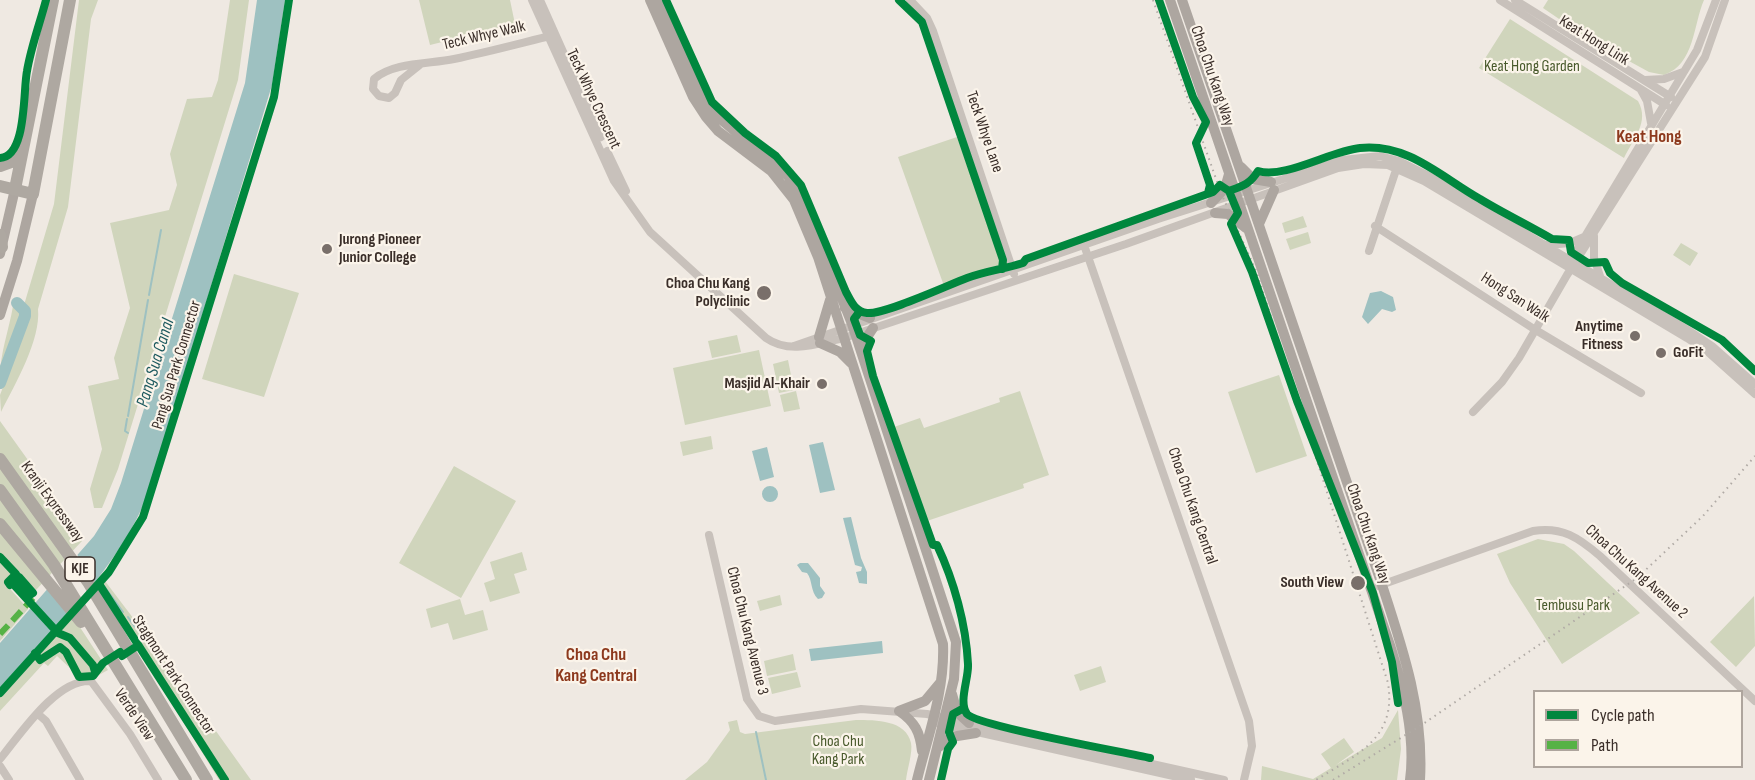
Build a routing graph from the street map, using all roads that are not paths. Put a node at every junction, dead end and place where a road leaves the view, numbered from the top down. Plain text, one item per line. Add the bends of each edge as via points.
1 (53, 0) edge
2 (70, 0) edge
3 (532, 0) edge
4 (540, 0) edge
5 (650, 0) edge
6 (659, 0) edge
7 (910, 0) edge
8 (1170, 0) edge
9 (1182, 0) edge
10 (1500, 0) edge
11 (1515, 0) edge
12 (1716, 0) edge
13 (1725, 0) edge
14 (551, 36) junction
15 (421, 64) junction
16 (1683, 72) junction
17 (1642, 84) junction
18 (1666, 99) junction
19 (1674, 104) junction
20 (1650, 126) junction
21 (1656, 134) junction
22 (26, 140) junction
23 (1237, 162) junction
24 (1388, 165) junction
25 (1398, 165) junction
26 (0, 166) edge
27 (0, 173) edge
28 (1229, 173) junction
29 (1392, 180) junction
30 (16, 183) junction
31 (0, 186) edge
32 (1272, 186) junction
33 (34, 188) junction
34 (1243, 196) junction
35 (1213, 208) junction
36 (1259, 224) junction
37 (1375, 226) junction
38 (1248, 230) junction
39 (1589, 236) junction
40 (1, 245) edge
41 (1084, 245) junction
42 (1546, 245) junction
43 (1368, 251) dead end
44 (1089, 256) junction
45 (1571, 267) junction
46 (1013, 269) junction
47 (1600, 277) junction
48 (1017, 280) junction
49 (831, 298) junction
50 (845, 308) junction
51 (0, 315) edge
52 (872, 323) junction
53 (1534, 329) junction
54 (848, 331) junction
55 (819, 340) junction
56 (860, 348) junction
57 (854, 365) junction
58 (1755, 384) edge
59 (1641, 393) dead end
60 (1755, 394) edge
61 (1473, 412) dead end
62 (1, 460) edge
63 (0, 490) edge
64 (0, 524) edge
65 (709, 535) dead end
66 (1377, 586) junction
67 (942, 682) junction
68 (127, 683) junction
69 (952, 688) junction
70 (1755, 701) edge
71 (899, 711) junction
72 (38, 714) junction
73 (939, 720) junction
74 (969, 723) junction
75 (976, 733) junction
76 (935, 753) junction
77 (923, 757) junction
78 (0, 759) edge
79 (0, 766) edge
80 (9, 780) edge
81 (80, 780) edge
82 (158, 780) edge
83 (186, 780) edge
84 (207, 780) edge
85 (917, 780) edge
86 (929, 780) edge
87 (1191, 780) edge
88 (1224, 780) edge
89 (1244, 780) edge
90 (1410, 780) edge
91 (1420, 780) edge

1 - 22 highway
2 - 33 highway
3 - 14 street, Teck Whye Crescent
4 - 14 street, Teck Whye Crescent
5 - 49 main road via 693,98 706,117 788,190 812,242
6 - 50 main road via 711,112 782,170 801,196
7 - 46 street, Teck Whye Lane via 933,31
8 - 28 main road, Choa Chu Kang Way
9 - 23 main road, Choa Chu Kang Way
10 - 17 street, Keat Hong Link
11 - 17 street, Keat Hong Link
12 - 16 street via 1697,50
13 - 19 street via 1705,57
14 - 15 street, Teck Whye Walk
14 - 55 street, Teck Whye Crescent via 633,208 650,232 766,338 791,347
15 - 15 street, Teck Whye Walk via 401,80 389,98 380,96 373,88 378,75
16 - 17 street
16 - 18 street
17 - 18 street, Keat Hong Link
17 - 20 street
18 - 19 street, Keat Hong Link
18 - 20 street
19 - 21 street
20 - 21 street
20 - 39 street
21 - 39 street
22 - 26 highway via 17,157
22 - 30 highway
23 - 32 main road via 1253,179
23 - 34 main road, Choa Chu Kang Way
24 - 25 street
24 - 29 street
24 - 32 street via 1350,165
25 - 29 street
25 - 32 street via 1380,156 1355,157
25 - 42 street
25 - 45 street
27 - 30 highway
28 - 34 main road, Choa Chu Kang Way
28 - 35 main road
29 - 37 street
30 - 31 highway
30 - 33 highway
30 - 40 main road
32 - 34 street
32 - 36 main road
33 - 51 main road
34 - 35 street
34 - 36 main road, Choa Chu Kang Way
34 - 38 main road, Choa Chu Kang Way
35 - 38 main road via 1237,219
35 - 41 street
35 - 44 street
36 - 66 main road, Choa Chu Kang Way
37 - 43 street
37 - 53 street, Hong San Walk
38 - 66 main road, Choa Chu Kang Way
39 - 42 street
39 - 45 street
39 - 47 street
41 - 44 street, Choa Chu Kang Central
41 - 46 street
42 - 45 street
44 - 48 street
44 - 89 street, Choa Chu Kang Central via 1249,721 1252,746
45 - 47 street
45 - 53 street
45 - 60 street via 1708,352
46 - 48 street, Teck Whye Lane
46 - 52 street
47 - 58 street via 1712,346
48 - 52 street
49 - 54 main road
49 - 55 main road
50 - 52 main road
50 - 54 main road
52 - 54 street, Teck Whye Crescent
52 - 56 main road
53 - 59 street, Hong San Walk
53 - 61 street via 1502,382
54 - 55 street, Teck Whye Crescent
54 - 56 main road
54 - 57 main road
55 - 57 main road
56 - 69 main road via 952,624 957,662
57 - 67 main road via 940,628
62 - 84 highway, Kranji Expressway / KJE via 88,582
63 - 68 highway, Kranji Expressway / KJE via 54,565
64 - 68 highway via 60,594
65 - 71 street, Choa Chu Kang Avenue 3 via 745,693 755,712 780,721 861,709
66 - 70 street, Choa Chu Kang Avenue 2 via 1533,531 1567,532 1600,556
66 - 90 main road, Choa Chu Kang Way via 1402,684 1412,766
66 - 91 main road, Choa Chu Kang Way via 1413,682 1420,735
67 - 71 main road via 925,700
67 - 73 main road
68 - 83 highway, Kranji Expressway / KJE
69 - 73 main road
69 - 74 main road via 957,712
71 - 73 street, Choa Chu Kang Avenue 3
71 - 77 main road via 918,729
72 - 78 street, Verde View
72 - 81 street
72 - 82 street, Verde View via 57,694 91,681
73 - 74 street, Choa Chu Kang Avenue 3
73 - 75 street, Choa Chu Kang Avenue 3
73 - 76 main road
73 - 77 main road
74 - 88 street, Choa Chu Kang Avenue 3
75 - 76 main road via 951,737
75 - 87 street, Choa Chu Kang Avenue 3
76 - 86 main road
77 - 85 main road
79 - 80 street

